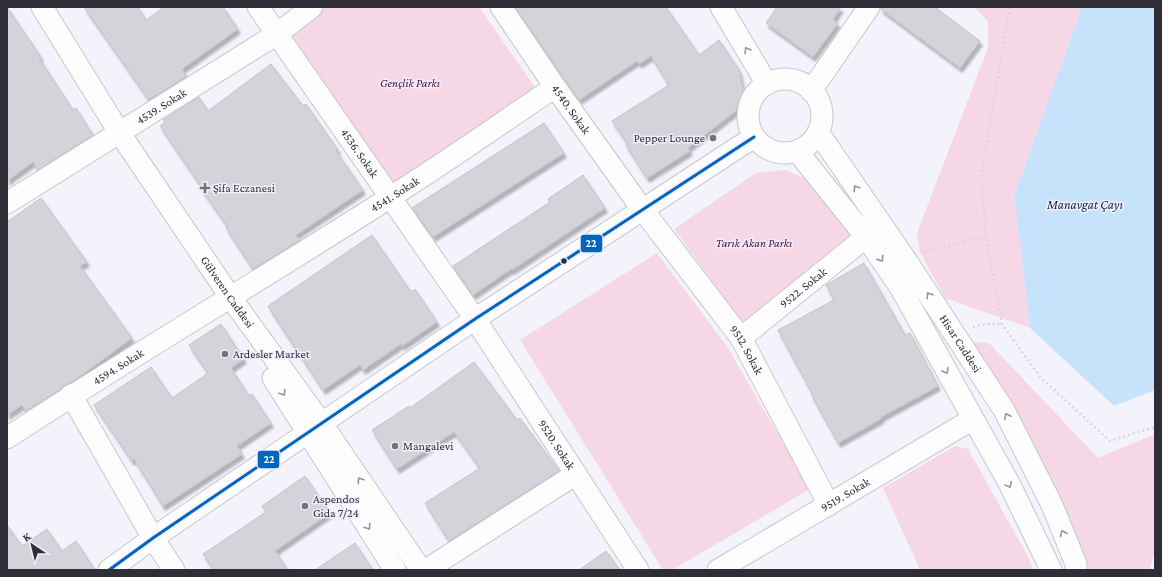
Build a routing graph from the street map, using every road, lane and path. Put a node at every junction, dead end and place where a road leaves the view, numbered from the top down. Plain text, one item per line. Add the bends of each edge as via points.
1 (42, 7) edge
2 (258, 7) edge
3 (312, 7) edge
4 (501, 7) edge
5 (721, 7) edge
6 (869, 7) edge
7 (1010, 7) edge
8 (277, 34) junction
9 (767, 84) junction
10 (555, 87) junction
11 (812, 90) junction
12 (119, 132) junction
13 (818, 132) junction
14 (754, 137) junction
15 (797, 151) junction
16 (391, 198) junction
17 (7, 203) edge
18 (642, 209) junction
19 (986, 236) junction
20 (866, 237) junction
21 (904, 257) junction
22 (228, 299) junction
23 (475, 319) junction
24 (1002, 324) junction
25 (956, 337) junction
26 (741, 338) junction
27 (71, 395) junction
28 (973, 419) junction
29 (1155, 427) edge
30 (315, 428) junction
31 (7, 438) edge
32 (576, 474) junction
33 (829, 505) junction
34 (154, 538) junction
35 (109, 570) edge
36 (174, 570) edge
37 (395, 570) edge
38 (421, 570) edge
39 (426, 570) edge
40 (638, 570) edge
41 (718, 570) edge
42 (1051, 570) edge
43 (1076, 570) edge

1 - 12 street, Gülveren Caddesi
2 - 8 street, 4536. Sokak
3 - 8 street, 4539. Sokak
4 - 10 street, 4540. Sokak
9 -> 5 street
6 - 11 street
7 - 19 path via 981,175
8 - 12 street, 4539. Sokak
8 - 16 street, 4536. Sokak
9 - 11 street via 792,79
9 - 14 street via 757,92 748,109 747,119
10 - 16 street, 4541. Sokak
10 - 18 street, 4540. Sokak
11 - 13 street via 822,113
12 - 17 street, 4539. Sokak
12 - 22 street, Gülveren Caddesi
13 - 15 street via 810,143
21 -> 13 street, Hisar Caddesi
14 - 15 street via 768,149 782,153
14 - 18 street
15 - 20 street
16 - 22 street, 4541. Sokak
16 - 23 street, 4536. Sokak
18 - 23 street
18 - 26 street, 9512. Sokak
19 - 21 path
19 - 24 path
20 - 26 street, 9522. Sokak
20 -> 28 street via 900,287
25 -> 21 street, Hisar Caddesi
22 - 27 street, 4594. Sokak
22 - 30 street, Gülveren Caddesi
23 - 30 street
23 - 32 street, 9520. Sokak
24 - 25 path via 972,327
24 - 29 path via 1040,377 1110,441
43 -> 25 street, Hisar Caddesi via 1076,564 1052,505 1007,417
26 - 33 street, 9512. Sokak
27 - 31 street, 4594. Sokak
27 - 34 street
28 - 33 street, 9519. Sokak
28 -> 42 street via 1010,485
30 - 34 street
30 -> 37 street, Gülveren Caddesi
38 -> 30 street, Gülveren Caddesi
32 - 39 street
32 - 40 street, 9520. Sokak
33 - 41 street, 9519. Sokak
34 - 35 street
34 - 36 street

